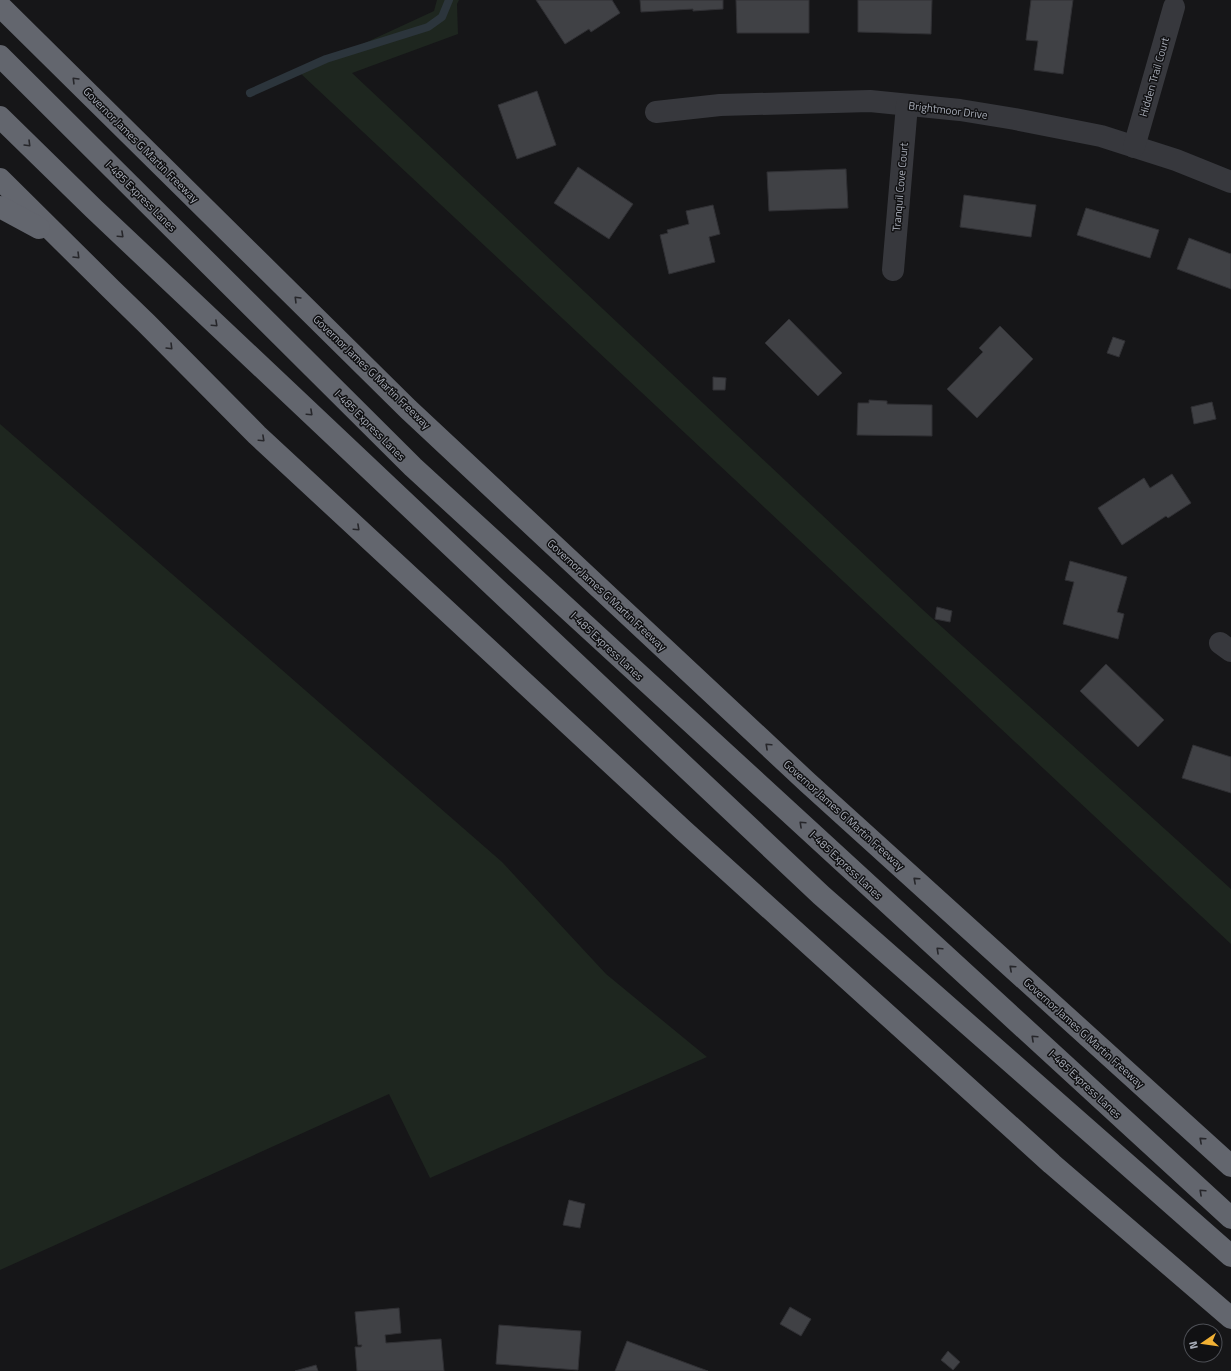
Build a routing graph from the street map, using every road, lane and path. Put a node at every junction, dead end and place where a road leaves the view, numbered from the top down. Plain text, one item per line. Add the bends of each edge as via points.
1 (0, 6) edge
2 (1174, 7) dead end
3 (0, 56) edge
4 (908, 105) junction
5 (656, 112) dead end
6 (0, 116) edge
7 (1134, 147) junction
8 (0, 179) edge
9 (1231, 182) edge
10 (0, 207) edge
11 (60, 240) junction
12 (893, 270) dead end
13 (1231, 1166) edge
14 (1231, 1218) edge
15 (1231, 1256) edge
16 (1231, 1318) edge

13 -> 1 highway, Governor James G Martin Freeway via 807,782 408,409
2 - 7 street, Hidden Trail Court
14 -> 3 highway, I-485 Express Lanes via 412,467
4 - 5 street, Brightmoor Drive via 870,101 720,105
4 - 7 street, Brightmoor Drive via 1015,119 1101,136
4 - 12 street, Tranquil Cove Court
6 -> 15 highway via 94,209 821,895
7 - 9 street, Brightmoor Drive via 1176,160
8 - 11 highway
10 - 11 highway
11 -> 16 highway via 148,324 257,435 683,830 1052,1164

